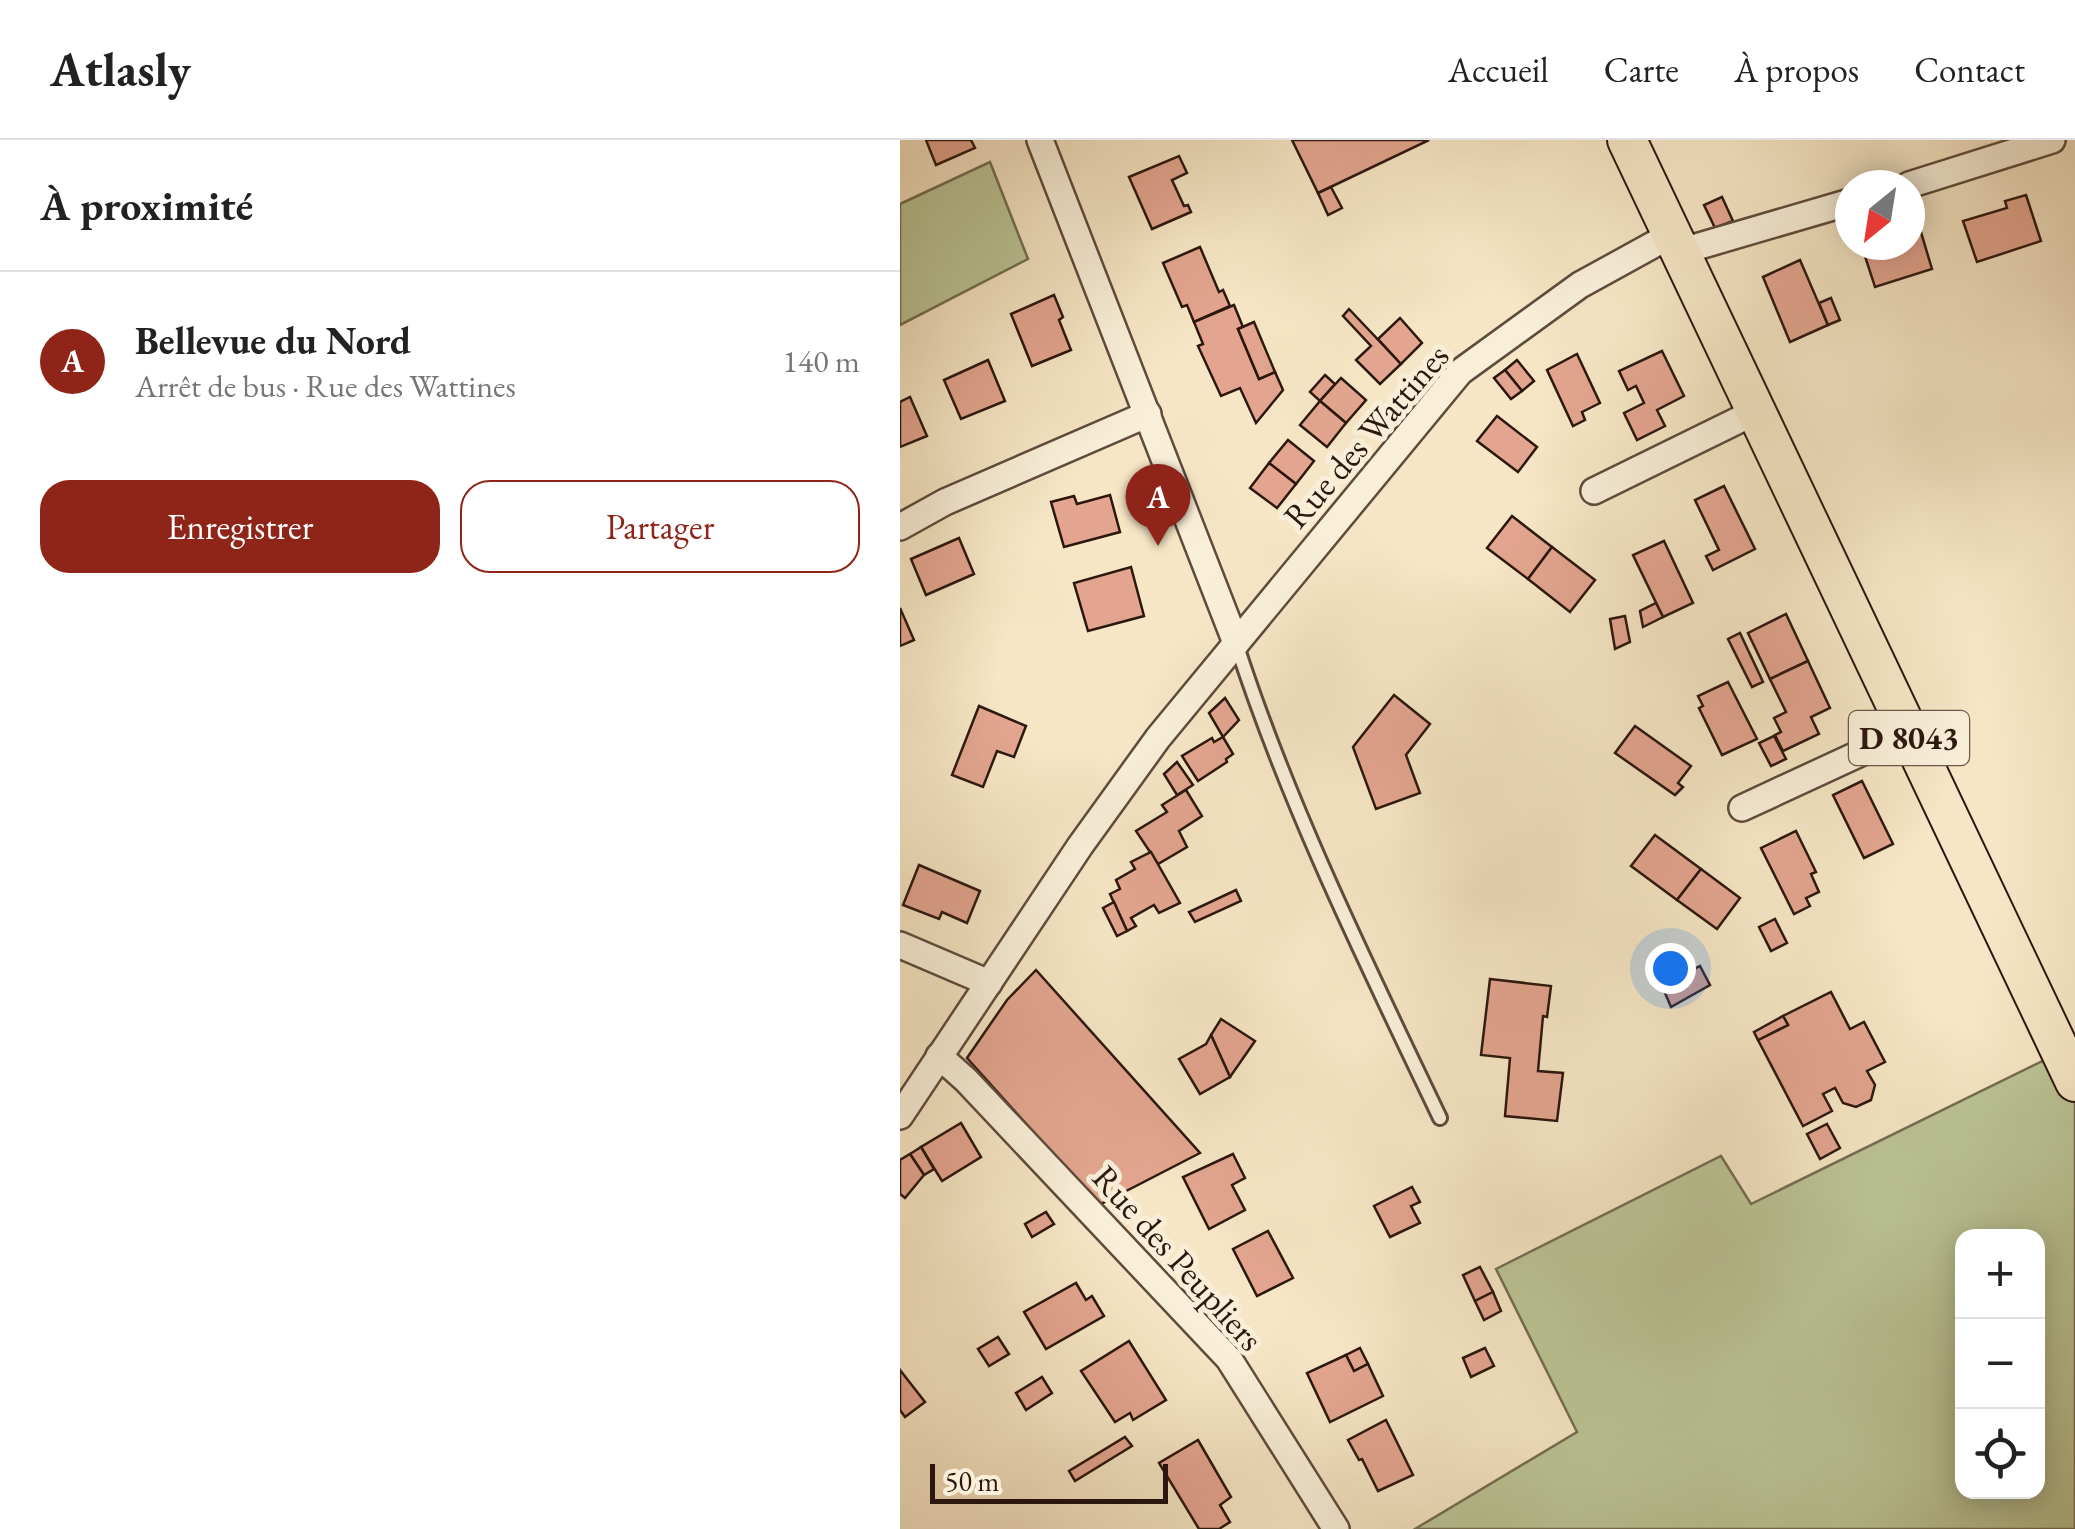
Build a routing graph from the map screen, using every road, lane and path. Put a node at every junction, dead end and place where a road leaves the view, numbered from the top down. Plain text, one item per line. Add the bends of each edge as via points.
1 (1040, 140) edge
2 (1626, 140) edge
3 (2052, 140) edge
4 (1925, 180) edge
5 (1835, 206) edge
6 (1675, 244) junction
7 (1757, 412) junction
8 (1148, 414) junction
9 (1594, 492) dead end
10 (900, 527) edge
11 (1236, 643) junction
12 (1906, 732) junction
13 (1742, 808) dead end
14 (900, 945) edge
15 (989, 983) junction
16 (940, 1056) junction
17 (2075, 1082) edge
18 (900, 1116) edge
19 (1440, 1118) dead end
20 (1336, 1529) edge

1 - 8 street
2 - 6 main road, D 8043
3 - 4 street
5 - 6 street, Rue des Wattines
6 - 7 main road, D 8043
6 - 11 street, Rue des Wattines via 1580,285 1460,372
7 - 9 street
7 - 12 main road, D 8043
8 - 10 street
8 - 11 street
11 - 15 street, Rue des Wattines via 1146,754
11 - 19 lane via 1268,737
12 - 13 street
12 - 17 main road, D 8043
14 - 15 street
15 - 16 street, Rue des Wattines
16 - 18 street, Rue des Wattines
16 - 20 street, Rue des Peupliers via 1230,1359

